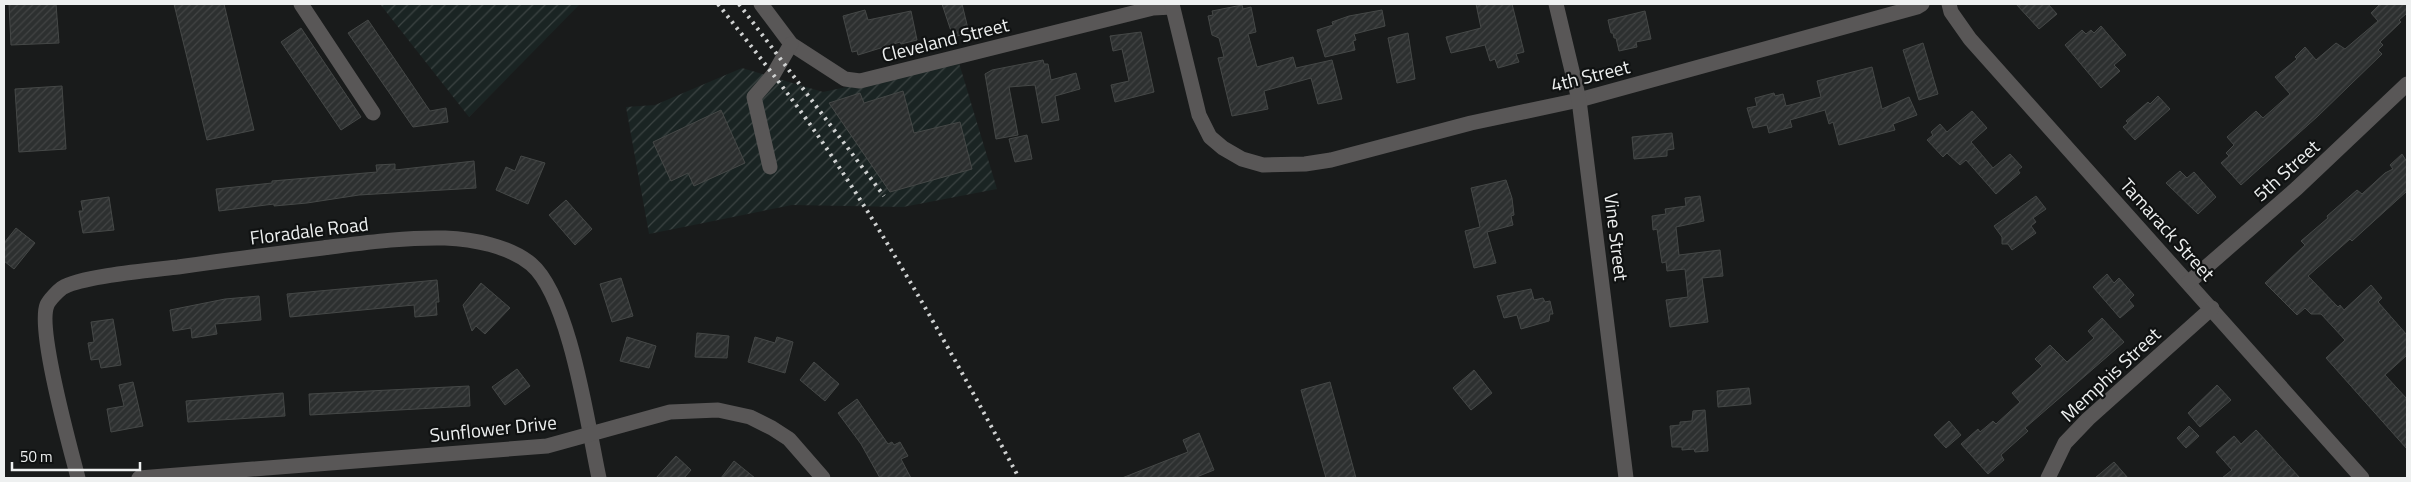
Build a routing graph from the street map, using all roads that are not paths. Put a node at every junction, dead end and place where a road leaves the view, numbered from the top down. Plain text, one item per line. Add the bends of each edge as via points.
1 (301, 4) edge
2 (760, 4) edge
3 (1556, 4) edge
4 (1922, 4) edge
5 (1948, 4) edge
6 (1172, 5) edge
7 (791, 44) junction
8 (2407, 84) edge
9 (1579, 100) junction
10 (373, 113) dead end
11 (770, 167) dead end
12 (2189, 282) junction
13 (2212, 308) junction
14 (590, 436) junction
15 (78, 478) edge
16 (139, 478) edge
17 (599, 478) edge
18 (823, 478) edge
19 (1626, 478) edge
20 (2048, 478) edge
21 (2362, 478) edge

1 - 10 street
2 - 7 street
3 - 9 street, Vine Street
4 - 9 street, 4th Street
5 - 12 street, Tamarack Street via 1970,39
6 - 7 street, Cleveland Street via 860,81 845,79
6 - 9 street, 4th Street via 1199,115 1210,136 1222,148 1242,159 1263,165 1331,160 1471,123
7 - 11 street via 773,75 754,97
8 - 12 street, 5th Street via 2297,188
9 - 19 street, Vine Street
12 - 13 street, Tamarack Street
13 - 20 street, Memphis Street via 2088,419 2066,443
13 - 21 street, Tamarack Street
14 - 15 street, Floradale Road via 584,396 559,312 545,281 531,265 515,254 486,244 446,238 386,240 150,270 82,281 61,288 47,304 44,324 60,410
14 - 16 street, Sunflower Drive via 547,446
14 - 17 street, Floradale Road
14 - 18 street, Sunflower Drive via 670,412 718,410 750,417 789,439

